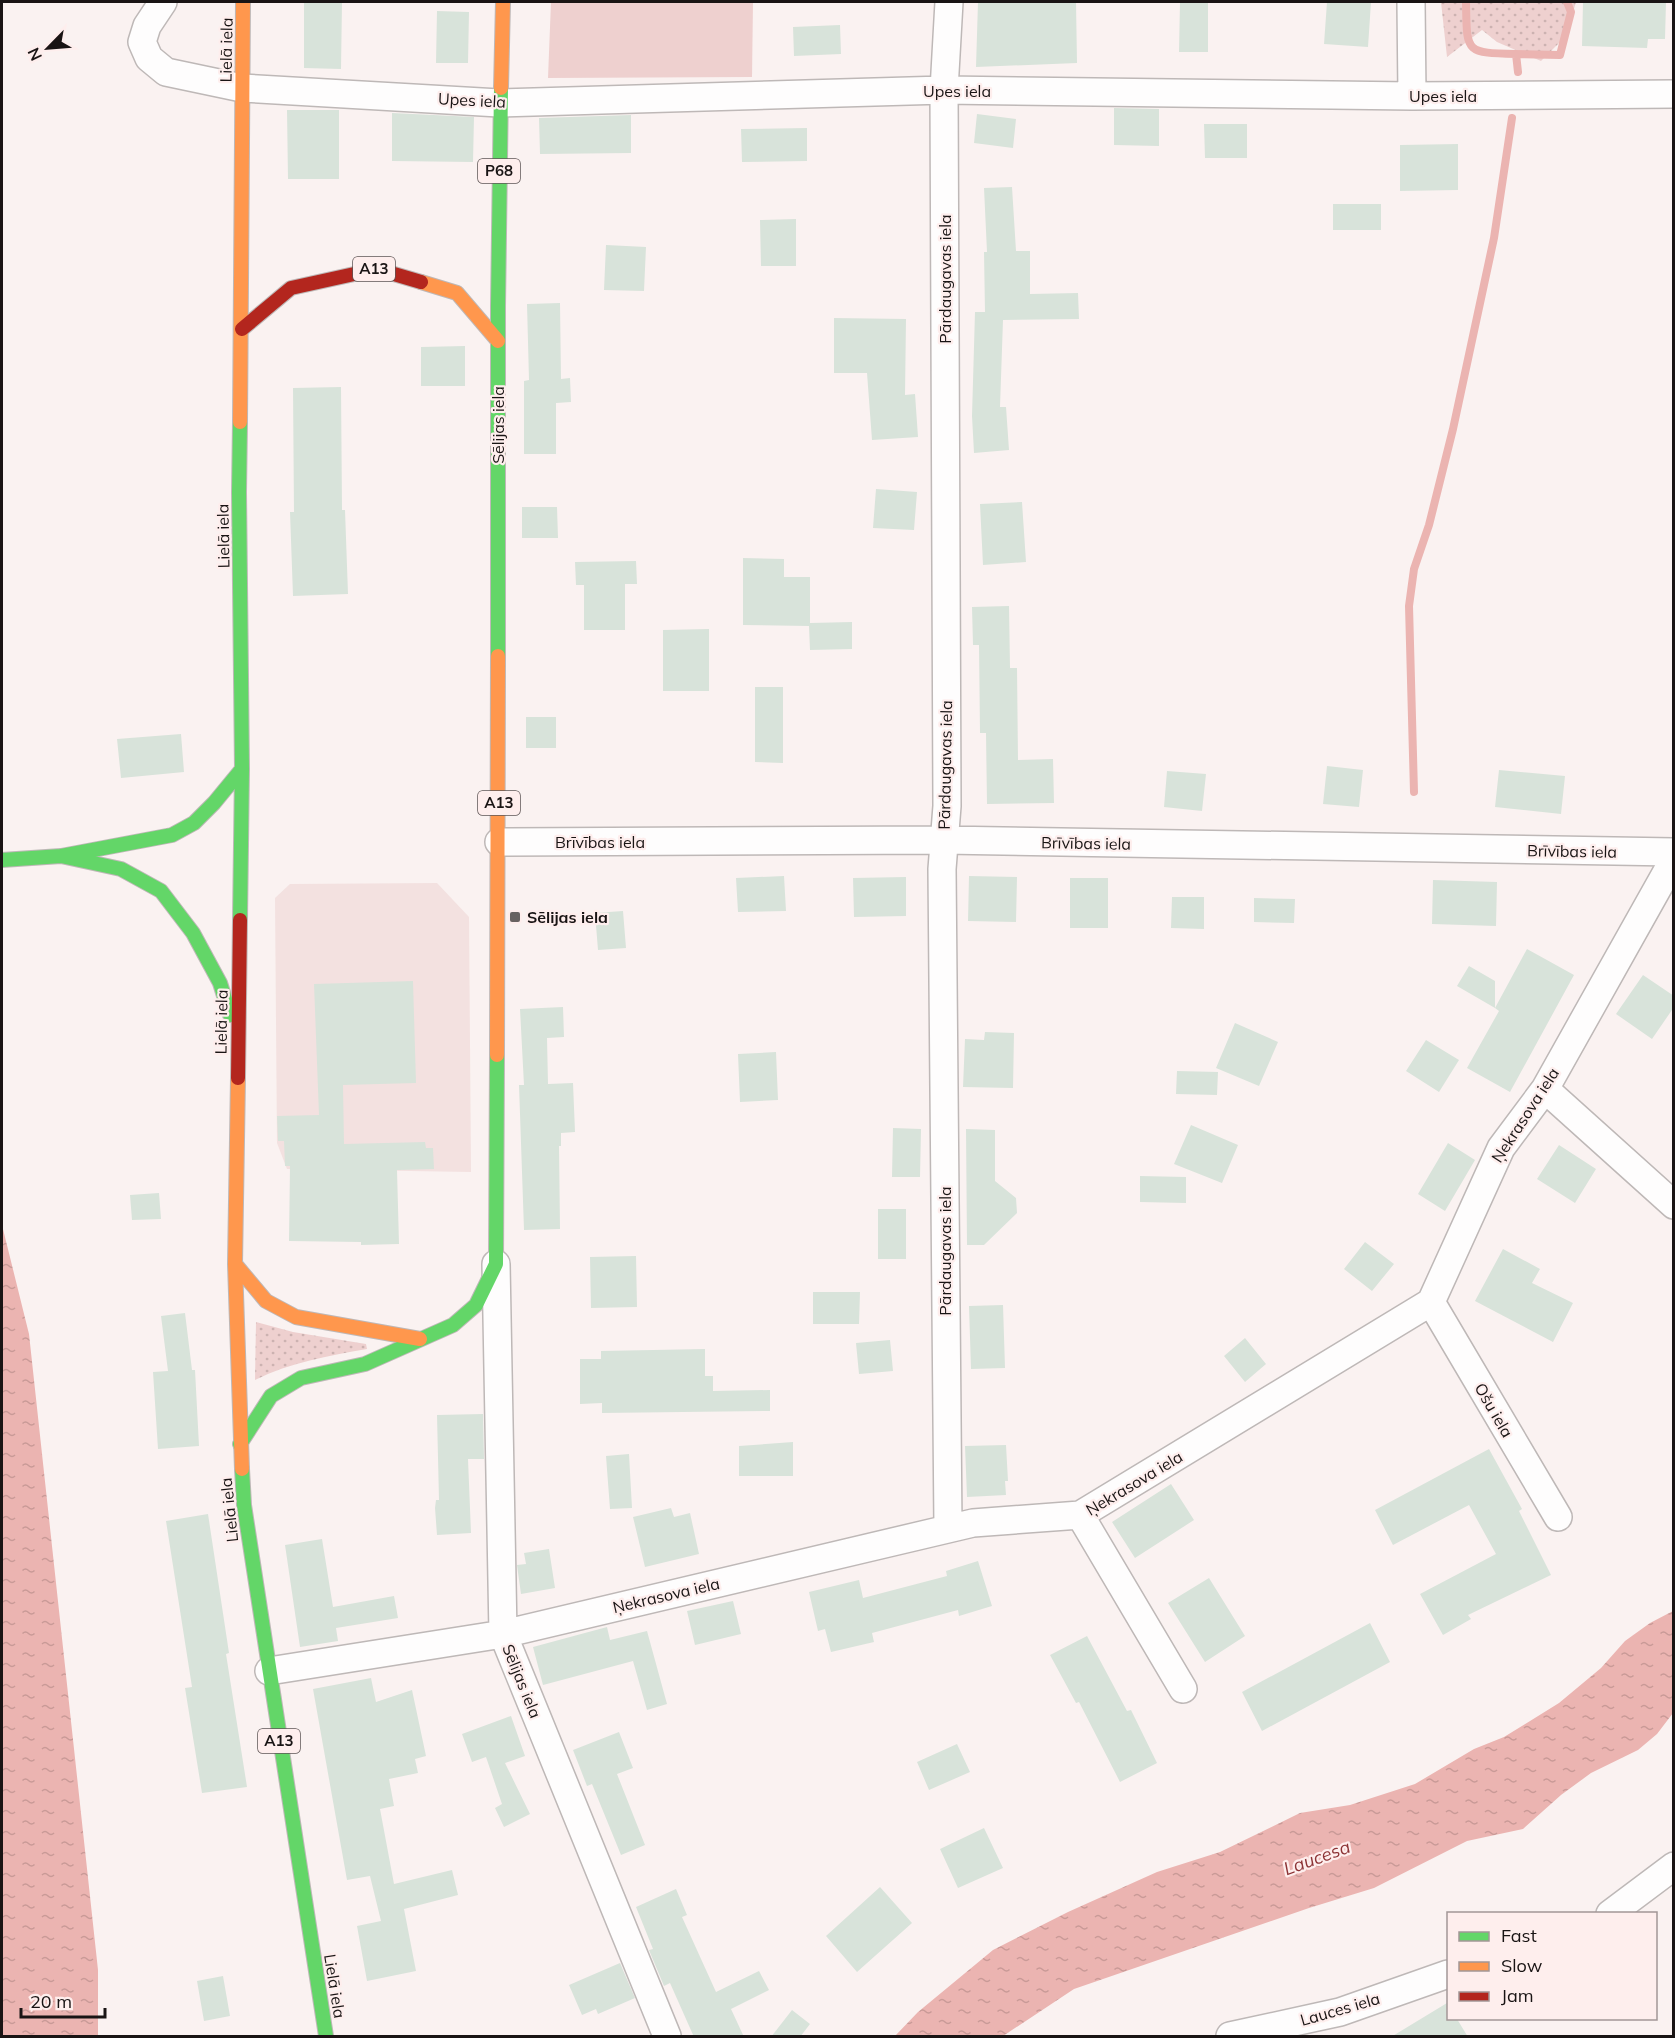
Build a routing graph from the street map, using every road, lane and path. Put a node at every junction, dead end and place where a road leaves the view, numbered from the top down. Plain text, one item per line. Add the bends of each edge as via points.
1 (164, 2) edge
2 (243, 2) edge
3 (503, 2) edge
4 (949, 2) edge
5 (1411, 2) edge
6 (242, 88) junction
7 (944, 90) junction
8 (1674, 94) edge
9 (1412, 96) junction
10 (499, 103) junction
11 (242, 329) junction
12 (498, 341) junction
13 (242, 769) junction
14 (944, 840) junction
15 (499, 842) junction
16 (1674, 852) edge
17 (61, 856) junction
18 (1674, 859) edge
19 (2, 860) edge
20 (238, 1038) junction
21 (1545, 1089) junction
22 (1674, 1205) edge
23 (235, 1264) junction
24 (496, 1264) junction
25 (1431, 1302) junction
26 (420, 1339) junction
27 (240, 1444) junction
28 (1080, 1515) junction
29 (1558, 1517) dead end
30 (948, 1528) junction
31 (503, 1634) junction
32 (268, 1671) junction
33 (1183, 1689) dead end
34 (1674, 1866) edge
35 (1613, 1912) edge
36 (1447, 1975) edge
37 (326, 2037) edge
38 (667, 2037) edge
39 (1230, 2037) edge

1 - 6 street, Upes iela via 147,26 142,42 149,58 166,72
2 - 6 main road, Lielā iela
3 - 10 main road, Sēlijas iela / P68
4 - 7 street, Pārdaugavas iela
5 - 9 street
6 - 10 street, Upes iela
6 - 11 main road, Lielā iela
7 - 9 street, Upes iela
7 - 10 street, Upes iela
7 - 14 street, Pārdaugavas iela
8 - 9 street, Upes iela
10 - 12 main road, Sēlijas iela / P68
11 - 12 main road, A13 via 291,288 377,268 457,293
11 - 13 main road, Lielā iela
12 - 15 main road, Sēlijas iela / A13
13 - 17 main road, A13 via 194,823 172,835
13 - 20 main road, Lielā iela
14 - 15 street, Brīvības iela
14 - 16 street, Brīvības iela
14 - 30 street, Pārdaugavas iela
15 - 24 main road, Sēlijas iela / A13
17 - 19 main road, A13
17 - 20 main road, A13 via 121,869 161,891 193,933 220,983
18 - 21 street, Ņekrasova iela
20 - 23 main road, Lielā iela / A13
21 - 22 street
21 - 25 street, Ņekrasova iela via 1501,1148
23 - 26 main road via 266,1301 296,1317
23 - 27 main road, Lielā iela / A13
24 - 26 main road, Sēlijas iela / A13 via 476,1305 453,1325
24 - 31 street, Sēlijas iela
25 - 28 street, Ņekrasova iela
25 - 29 street, Ošu iela
26 - 27 main road, A13 via 365,1364 301,1378 271,1396
27 - 32 main road, Lielā iela / A13 via 244,1505
28 - 30 street, Ņekrasova iela
28 - 33 street
30 - 31 street, Ņekrasova iela
31 - 32 street, Ņekrasova iela
31 - 38 street, Sēlijas iela
32 - 37 main road, Lielā iela / A13
34 - 35 street
36 - 39 street, Lauces iela via 1340,2012

